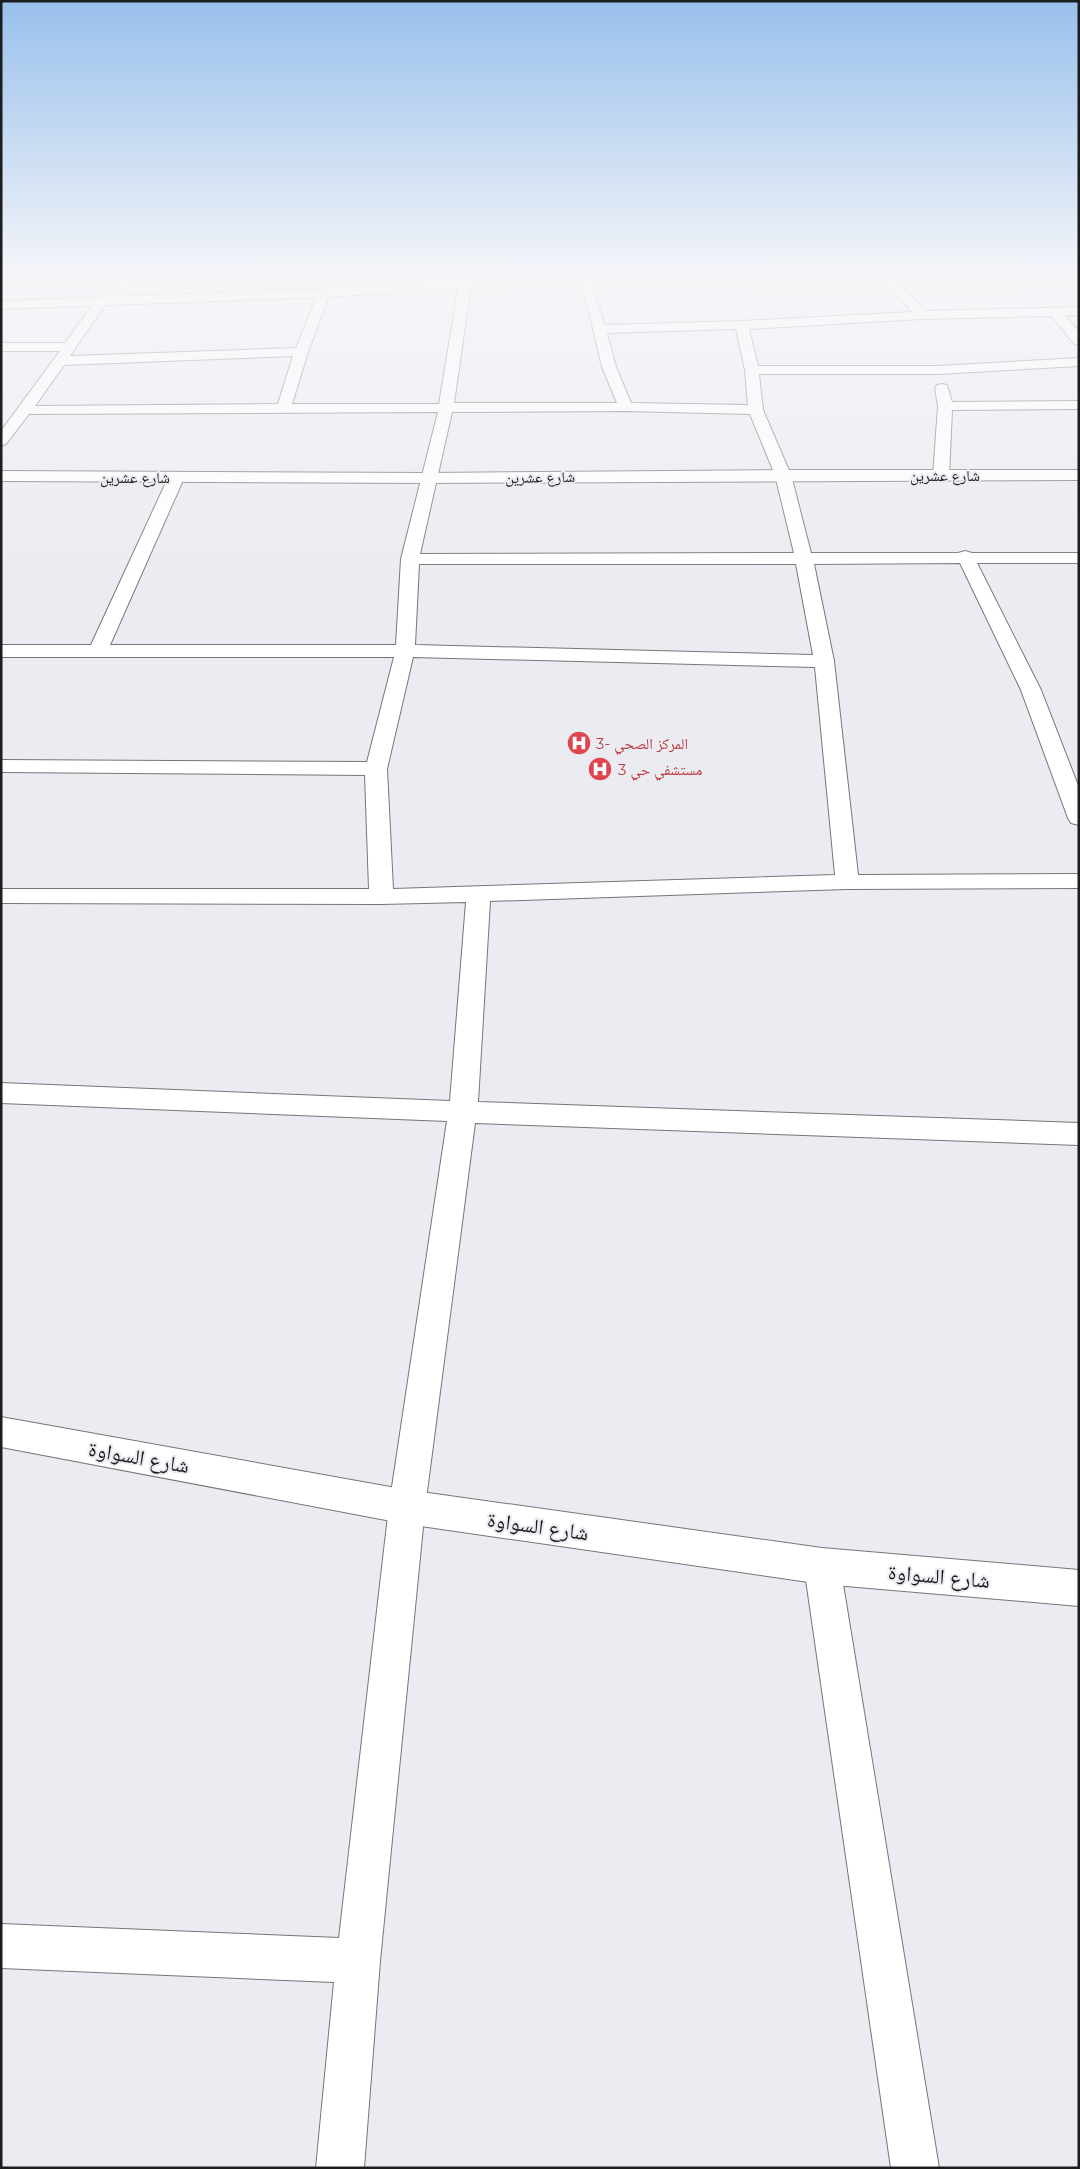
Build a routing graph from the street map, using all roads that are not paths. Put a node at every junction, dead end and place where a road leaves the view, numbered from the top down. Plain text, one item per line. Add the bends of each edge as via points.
1 (46, 379) edge
2 (293, 379) edge
3 (450, 379) edge
4 (614, 379) edge
5 (753, 379) edge
6 (941, 379) edge
7 (1079, 405) edge
8 (945, 406) junction
9 (626, 407) junction
10 (284, 408) junction
11 (446, 408) junction
12 (25, 410) junction
13 (756, 410) junction
14 (1, 441) edge
15 (783, 475) junction
16 (1079, 475) edge
17 (1, 476) edge
18 (941, 476) junction
19 (176, 478) junction
20 (428, 478) junction
21 (965, 556) junction
22 (804, 558) junction
23 (1079, 558) edge
24 (410, 559) junction
25 (98, 650) junction
26 (1, 651) edge
27 (405, 651) junction
28 (824, 661) junction
29 (1, 766) edge
30 (376, 769) junction
31 (1079, 818) edge
32 (1079, 881) edge
33 (847, 882) junction
34 (479, 893) junction
35 (1, 896) edge
36 (382, 897) junction
37 (1, 1093) edge
38 (463, 1110) junction
39 (1079, 1134) edge
40 (1, 1432) edge
41 (407, 1507) junction
42 (822, 1566) junction
43 (1079, 1588) edge
44 (1, 1946) edge
45 (358, 1961) junction
46 (340, 2168) edge
47 (916, 2168) edge

1 - 12 street
2 - 10 street
3 - 11 street
4 - 9 street
5 - 13 street
6 - 8 street
7 - 8 street
8 - 18 street
9 - 11 street
9 - 13 street
10 - 11 street
10 - 12 street
11 - 20 street
12 - 14 street
13 - 15 street
15 - 18 street, شارع عشرين
15 - 20 street, شارع عشرين
15 - 22 street
16 - 18 street, شارع عشرين
17 - 19 street, شارع عشرين
19 - 20 street, شارع عشرين
19 - 25 street
20 - 24 street
21 - 22 street
21 - 23 street
21 - 31 street via 1031,690
22 - 24 street
22 - 28 street
24 - 27 street
25 - 26 street
25 - 27 street
27 - 28 street
27 - 30 street
28 - 33 street
29 - 30 street
30 - 36 street
32 - 33 street
33 - 34 street
34 - 36 street
34 - 38 street
35 - 36 street
37 - 38 street
38 - 39 street
38 - 41 street
40 - 41 street, شارع السواوة
41 - 42 street, شارع السواوة
41 - 45 street
42 - 43 street, شارع السواوة
42 - 47 street
44 - 45 street
45 - 46 street

